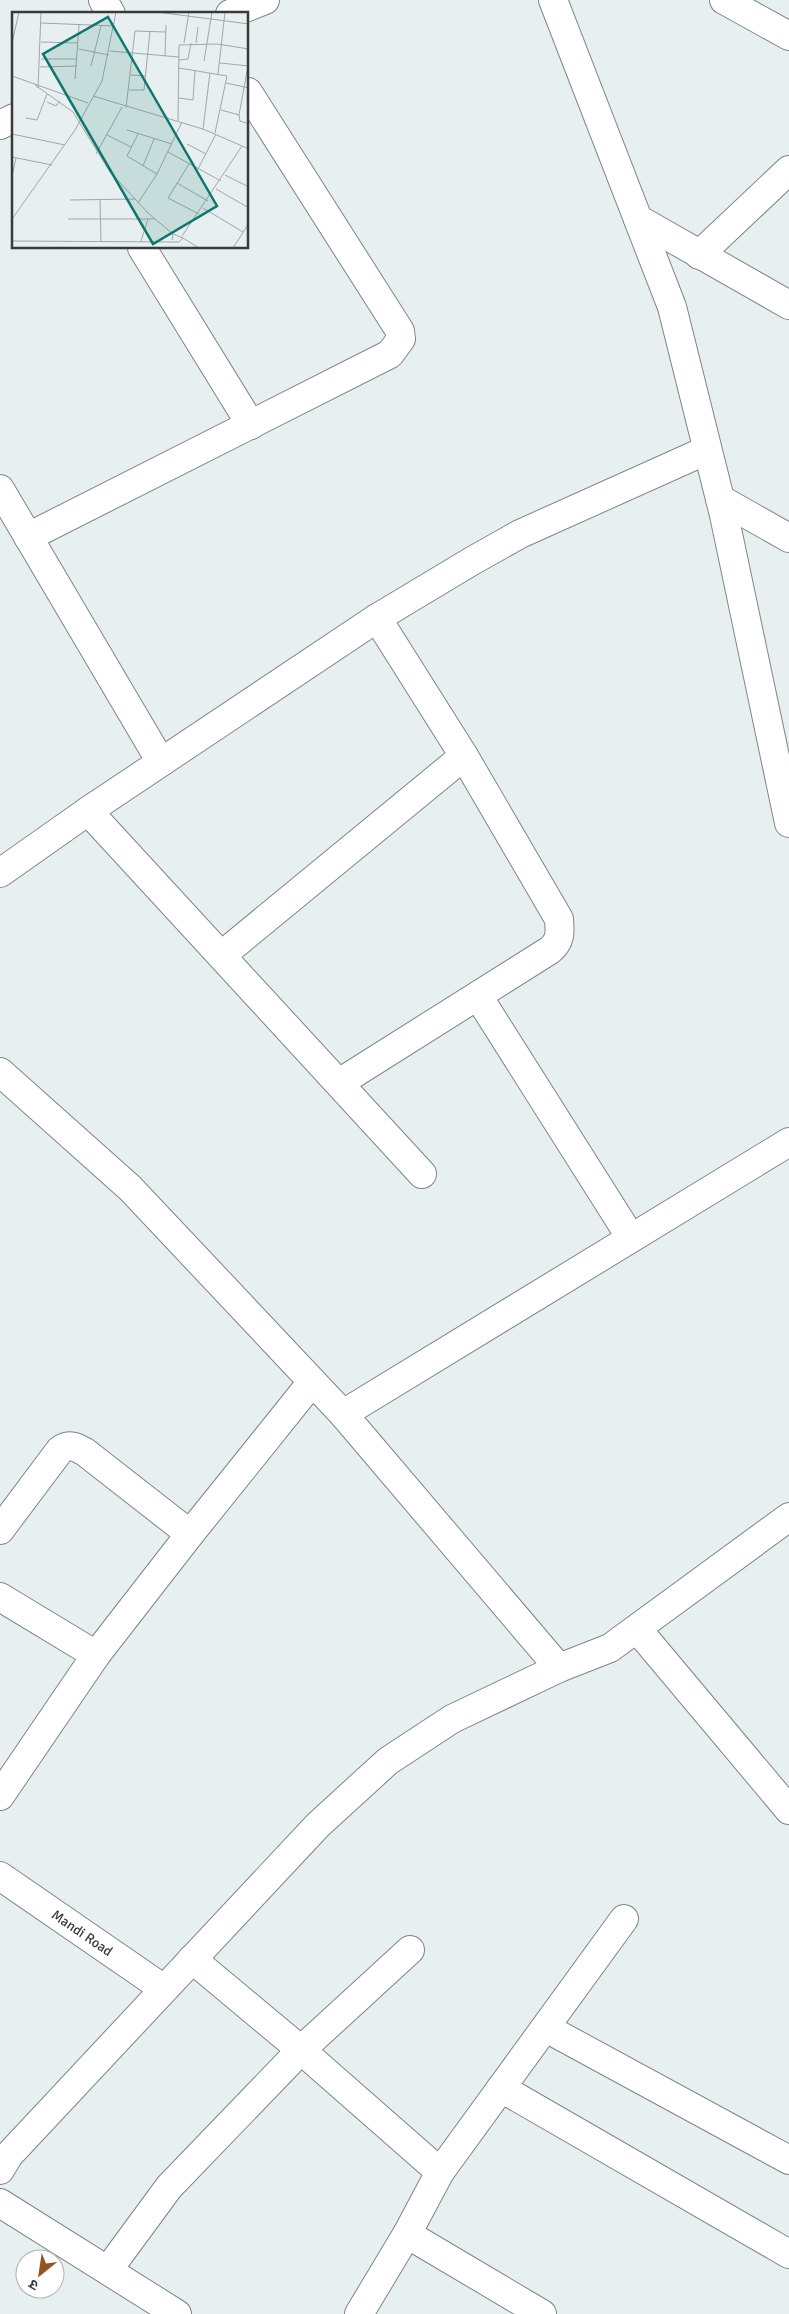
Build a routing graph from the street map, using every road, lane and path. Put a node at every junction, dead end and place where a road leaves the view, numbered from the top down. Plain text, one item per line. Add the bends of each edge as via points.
1 (103, 0) edge
2 (265, 0) edge
3 (553, 0) edge
4 (724, 0) edge
5 (110, 12) edge
6 (235, 12) edge
7 (789, 36) edge
8 (249, 94) edge
9 (12, 119) edge
10 (0, 125) edge
11 (789, 170) edge
12 (638, 219) junction
13 (143, 249) edge
14 (699, 255) junction
15 (789, 305) edge
16 (250, 425) junction
17 (707, 450) junction
18 (0, 490) edge
19 (720, 500) junction
20 (28, 537) junction
21 (789, 538) edge
22 (377, 618) junction
23 (464, 756) junction
24 (161, 762) junction
25 (88, 811) junction
26 (789, 822) edge
27 (0, 873) edge
28 (222, 955) junction
29 (478, 996) junction
30 (0, 1072) edge
31 (339, 1083) junction
32 (789, 1142) edge
33 (422, 1174) dead end
34 (631, 1238) junction
35 (312, 1382) junction
36 (343, 1414) junction
37 (789, 1517) edge
38 (0, 1530) edge
39 (190, 1534) junction
40 (0, 1598) edge
41 (638, 1630) junction
42 (96, 1656) junction
43 (559, 1668) junction
44 (0, 1796) edge
45 (789, 1810) edge
46 (0, 1876) edge
47 (624, 1919) dead end
48 (410, 1950) dead end
49 (192, 1959) junction
50 (164, 1990) junction
51 (546, 2028) junction
52 (301, 2050) junction
53 (502, 2088) junction
54 (789, 2160) edge
55 (0, 2170) edge
56 (440, 2172) junction
57 (0, 2204) edge
58 (407, 2234) junction
59 (789, 2254) edge
60 (108, 2270) junction
61 (177, 2314) edge
62 (359, 2314) edge
63 (542, 2314) edge

1 - 5 street
2 - 6 street
3 - 12 street
4 - 7 street
8 - 16 street via 400,331 401,339 390,354
9 - 10 street
11 - 14 street
12 - 14 street
12 - 17 street via 672,306
13 - 16 street
14 - 15 street
16 - 20 street
17 - 19 street
17 - 22 street via 520,534
18 - 20 street
19 - 21 street
19 - 26 street
20 - 24 street
22 - 23 street
22 - 24 street
23 - 28 street
23 - 29 street via 559,919 560,936 550,950
24 - 25 street
25 - 27 street
25 - 28 street
28 - 31 street
29 - 31 street
29 - 34 street
30 - 35 street via 130,1188
31 - 33 street
32 - 34 street
34 - 36 street
35 - 36 street
35 - 39 street
36 - 43 street
37 - 41 street
38 - 39 street via 60,1450 73,1446
39 - 42 street
40 - 42 street
41 - 43 street via 610,1648
41 - 45 street
42 - 44 street
43 - 49 street via 452,1719 388,1761 318,1825
46 - 50 street, Mandi Road
47 - 51 street
48 - 52 street
49 - 50 street
49 - 52 street
50 - 55 street via 9,2155
51 - 53 street
51 - 54 street
52 - 56 street
52 - 60 street via 170,2187
53 - 56 street
53 - 59 street
56 - 58 street
57 - 60 street
58 - 62 street
58 - 63 street
60 - 61 street

